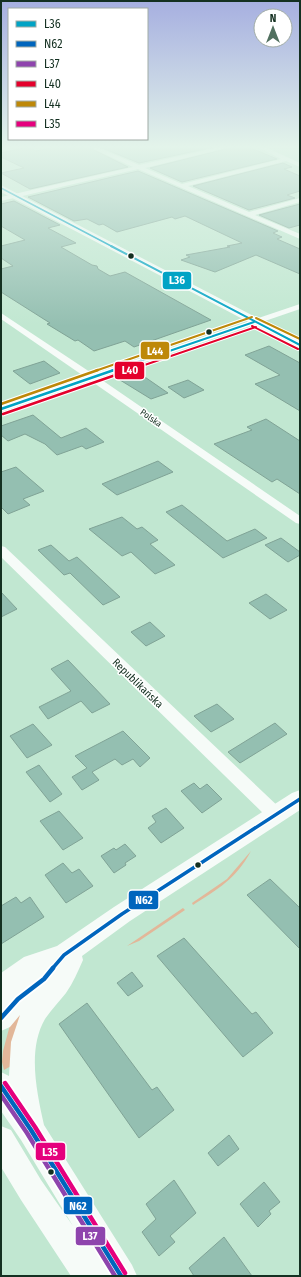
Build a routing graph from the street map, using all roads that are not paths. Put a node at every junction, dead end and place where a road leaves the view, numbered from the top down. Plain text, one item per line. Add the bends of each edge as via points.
1 (37, 207) edge
2 (228, 207) edge
3 (277, 207) edge
4 (247, 215) junction
5 (300, 237) edge
6 (300, 306) edge
7 (1, 315) edge
8 (254, 322) junction
9 (300, 345) edge
10 (93, 378) junction
11 (1, 409) edge
12 (300, 521) edge
13 (1, 550) edge
14 (300, 800) edge
15 (276, 815) junction
16 (73, 948) junction
17 (1, 988) edge
18 (1, 1018) edge
19 (1, 1086) edge
20 (31, 1130) junction
21 (1, 1140) edge
22 (89, 1276) edge
23 (121, 1276) edge

1 - 8 street
2 - 4 street
3 - 4 street
4 - 5 street
6 - 8 street
7 - 10 street, Polska
8 - 9 street
8 - 10 street
10 - 11 street
10 - 12 street, Polska
13 - 15 street, Republikańska
14 - 15 street
15 - 16 street
16 - 17 street via 33,965
16 - 18 street via 44,979 18,999
16 - 20 street via 57,984 35,1012 28,1030 22,1070
19 - 20 street
20 - 23 street
21 - 22 street

